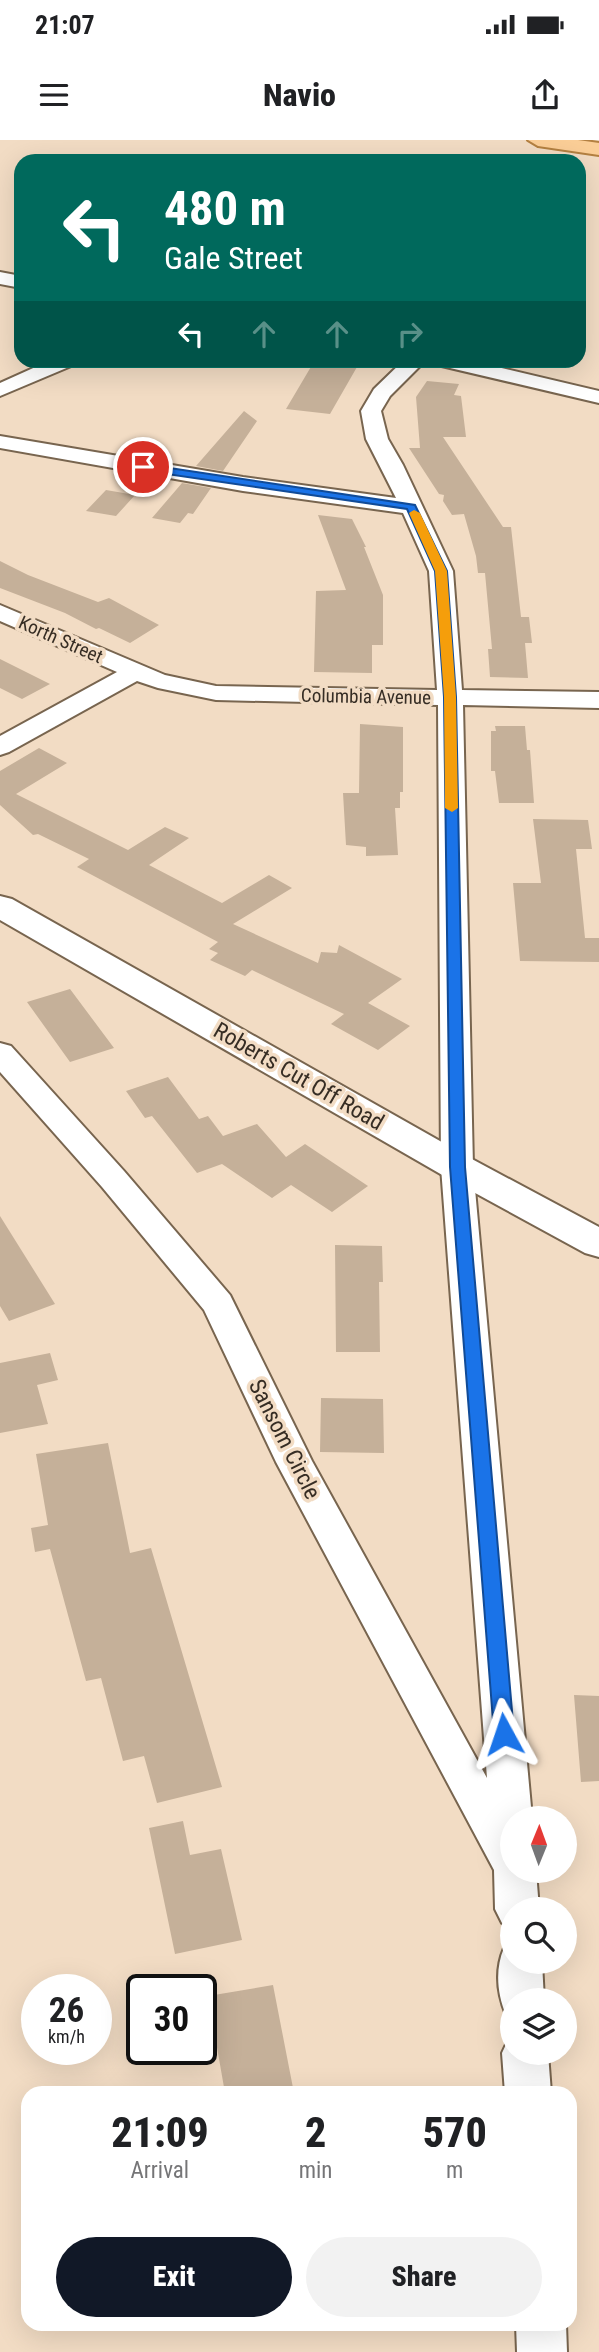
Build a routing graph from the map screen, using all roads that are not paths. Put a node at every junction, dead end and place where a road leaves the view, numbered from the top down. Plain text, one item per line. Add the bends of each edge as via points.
1 (538, 140) edge
2 (599, 149) edge
3 (51, 368) edge
4 (408, 368) edge
5 (474, 368) edge
6 (0, 390) edge
7 (599, 397) edge
8 (0, 442) edge
9 (411, 507) junction
10 (0, 612) edge
11 (129, 669) junction
12 (450, 697) junction
13 (599, 700) edge
14 (0, 747) edge
15 (0, 906) edge
16 (0, 1053) edge
17 (457, 1167) junction
18 (599, 1244) edge
19 (510, 1806) edge
20 (500, 1840) edge
21 (526, 2065) edge
22 (527, 2086) edge
23 (541, 2331) edge
24 (542, 2352) edge

1 - 2 main road
3 - 6 street
4 - 9 street via 381,393 371,411 377,439
5 - 7 street
8 - 9 street via 243,484
9 - 12 street via 441,571
10 - 11 street, Korth Street
11 - 12 street, Columbia Avenue via 176,686 216,693
11 - 14 street
12 - 13 street, Columbia Avenue
12 - 17 street
15 - 17 street, Roberts Cut Off Road
16 - 20 street, Sansom Circle via 218,1304 294,1462
17 - 18 street, Roberts Cut Off Road
17 - 19 street
21 - 22 street
23 - 24 street

